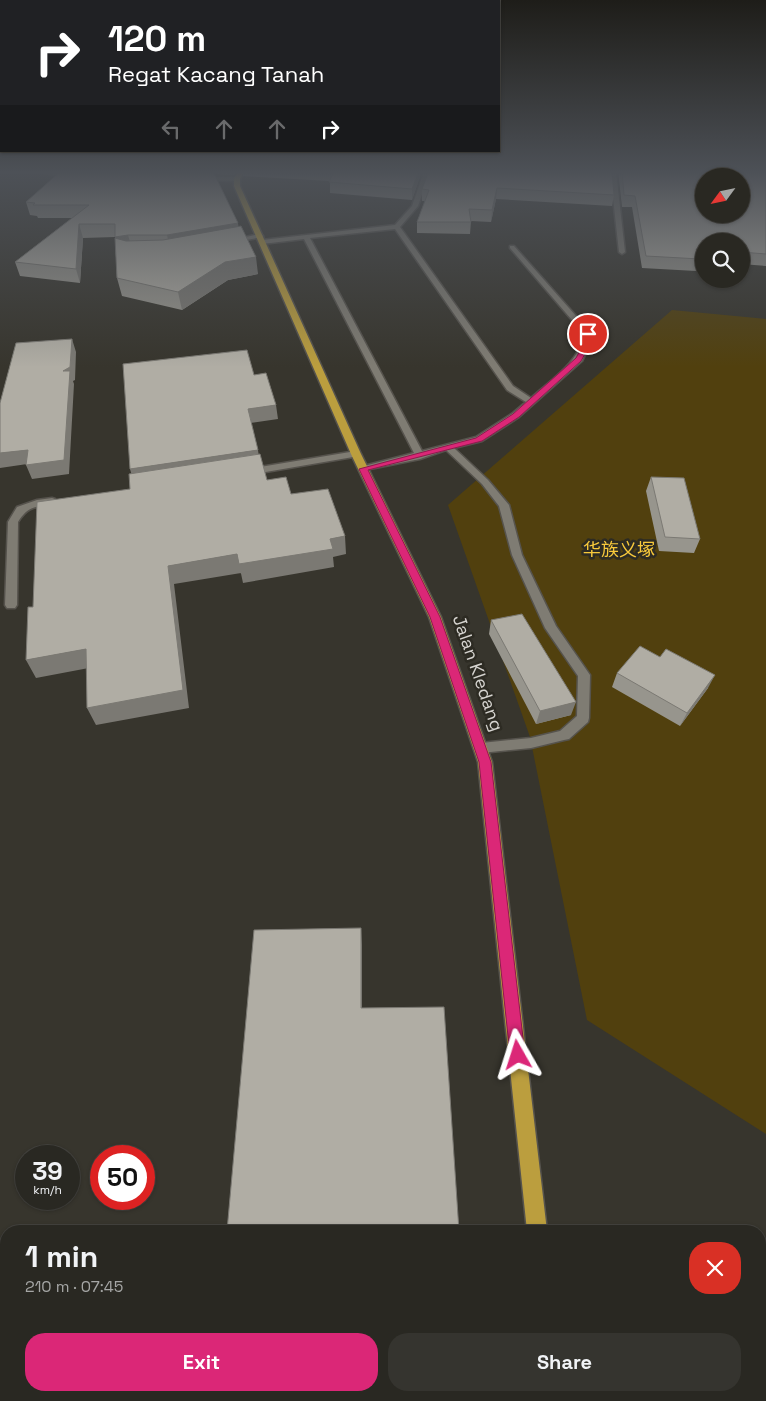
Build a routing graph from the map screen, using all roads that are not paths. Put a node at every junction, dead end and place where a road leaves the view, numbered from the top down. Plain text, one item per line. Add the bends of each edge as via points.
1 (312, 236) edge
2 (404, 236) edge
3 (620, 236) edge
4 (306, 237) junction
5 (261, 239) junction
6 (221, 243) edge
7 (512, 247) dead end
8 (622, 252) dead end
9 (530, 401) junction
10 (450, 448) junction
11 (356, 454) junction
12 (420, 456) junction
13 (364, 469) junction
14 (233, 474) edge
15 (65, 499) edge
16 (11, 605) dead end
17 (481, 748) junction
18 (536, 1225) edge

1 - 4 street
2 - 9 street via 510,388
3 - 8 street
4 - 5 street
4 - 12 street
5 - 6 street
5 - 11 main road, Jalan Kledang
7 - 9 street via 588,334 579,359
9 - 10 street via 516,415 479,439
10 - 12 street
10 - 17 street via 504,505 517,555 551,628 584,675 583,718 564,735 530,743
11 - 13 main road, Jalan Kledang
11 - 14 street
12 - 13 street
13 - 17 main road, Jalan Kledang via 435,617
15 - 16 street via 21,509 13,522
17 - 18 main road, Jalan Kledang

